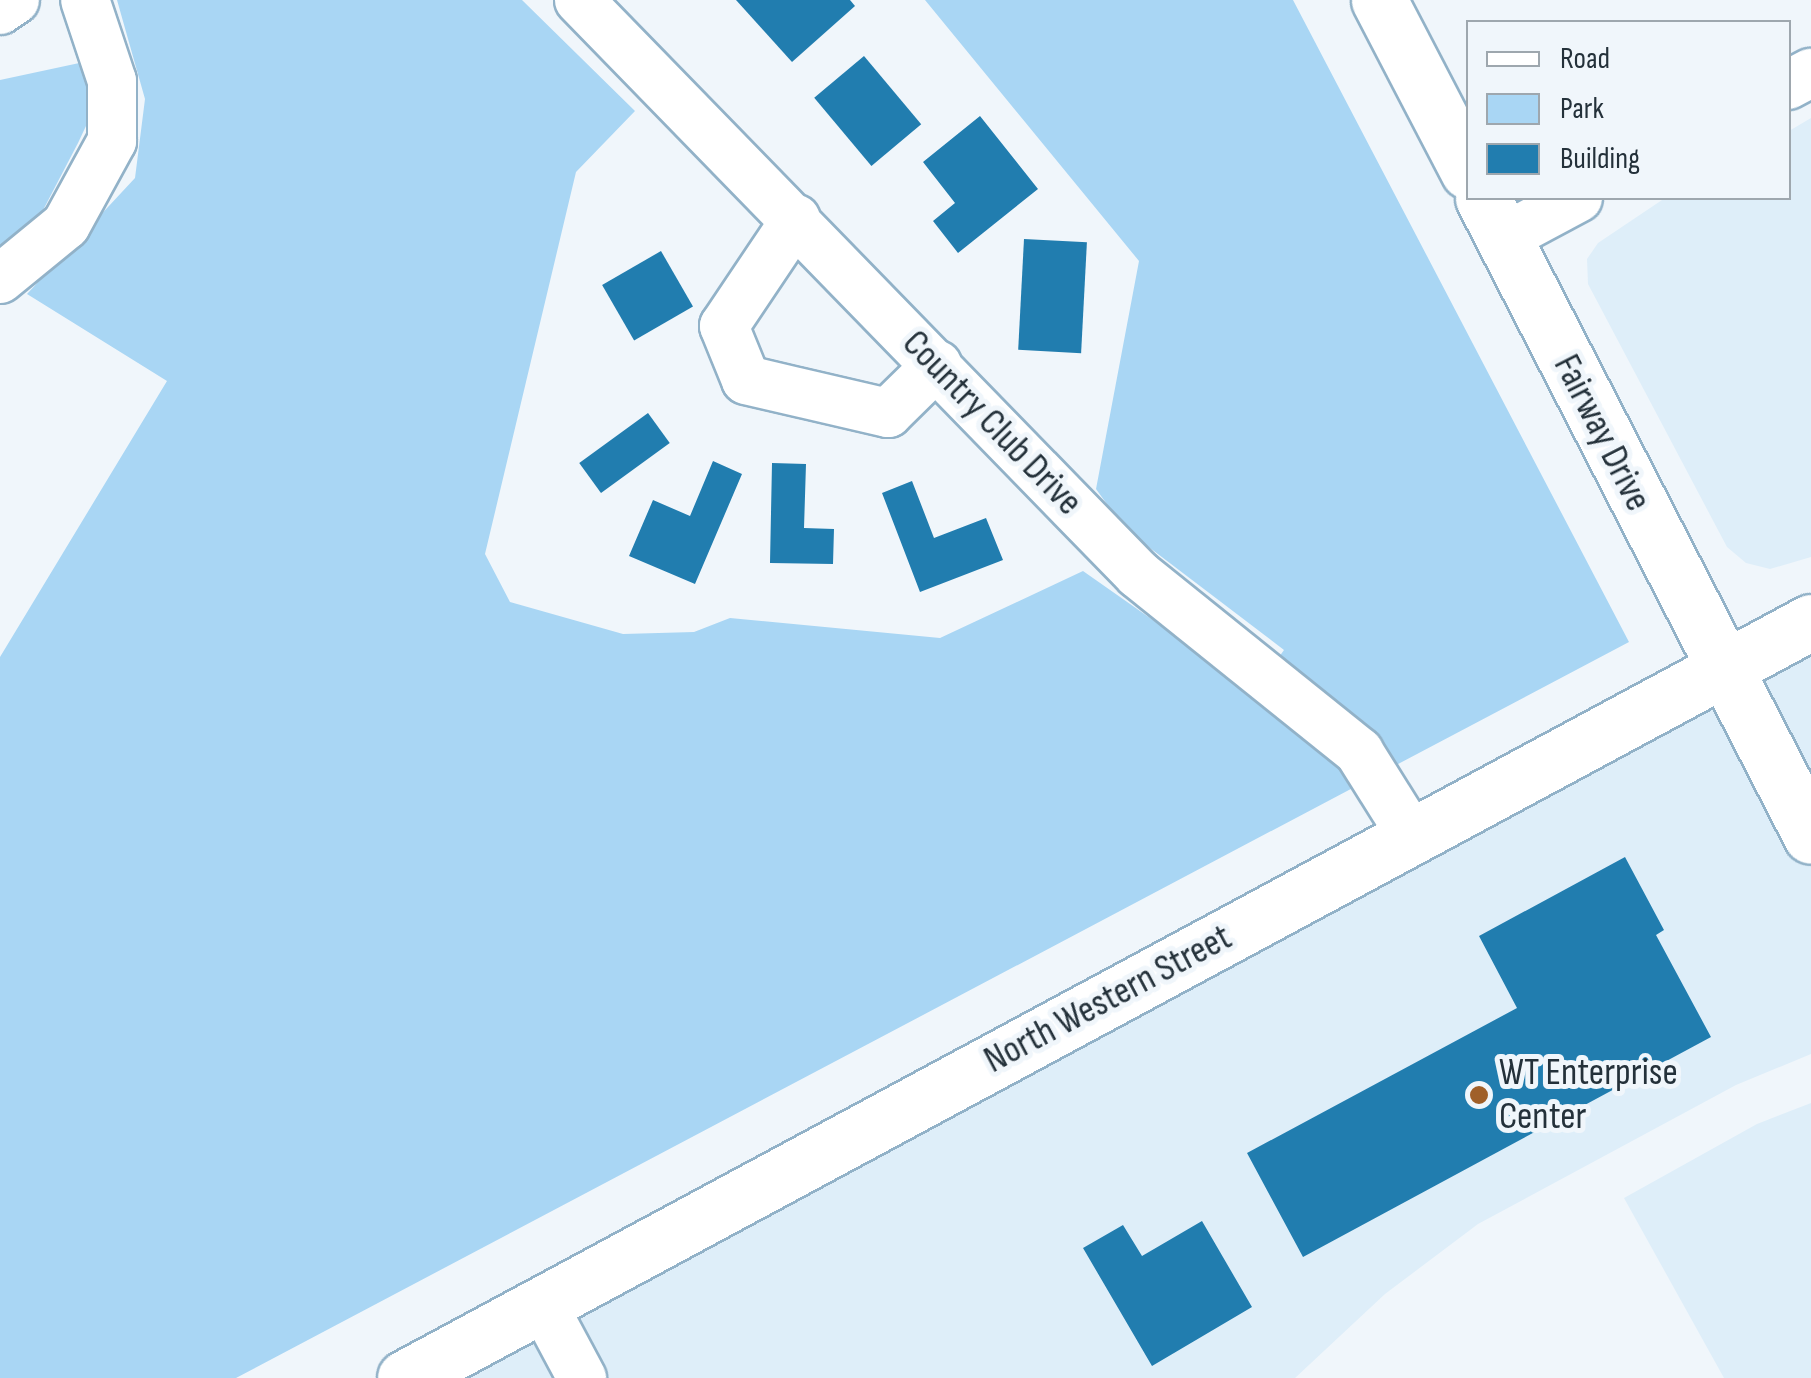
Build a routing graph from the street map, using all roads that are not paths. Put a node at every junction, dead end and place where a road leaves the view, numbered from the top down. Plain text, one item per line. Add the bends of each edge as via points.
1 (16, 0) edge
2 (85, 0) edge
3 (579, 0) edge
4 (1380, 0) edge
5 (0, 10) edge
6 (1466, 167) edge
7 (1570, 200) edge
8 (1493, 218) edge
9 (796, 219) junction
10 (0, 279) edge
11 (937, 364) junction
12 (1811, 622) edge
13 (1720, 670) junction
14 (1411, 834) junction
15 (1811, 836) edge
16 (543, 1304) junction
17 (406, 1378) edge
18 (582, 1378) edge

1 - 5 street
2 - 10 street via 112,80 112,142 66,225
3 - 9 street, Country Club Drive
4 - 6 main road
7 - 8 street
8 - 13 main road, Fairway Drive
9 - 11 street, Country Club Drive
9 - 11 street via 724,326 746,380 888,414
11 - 14 street, Country Club Drive via 1138,574 1359,752
12 - 13 main road, North Western Street
13 - 14 main road, North Western Street
13 - 15 main road, Fairway Drive
14 - 16 main road, North Western Street
16 - 17 main road, North Western Street
16 - 18 street

